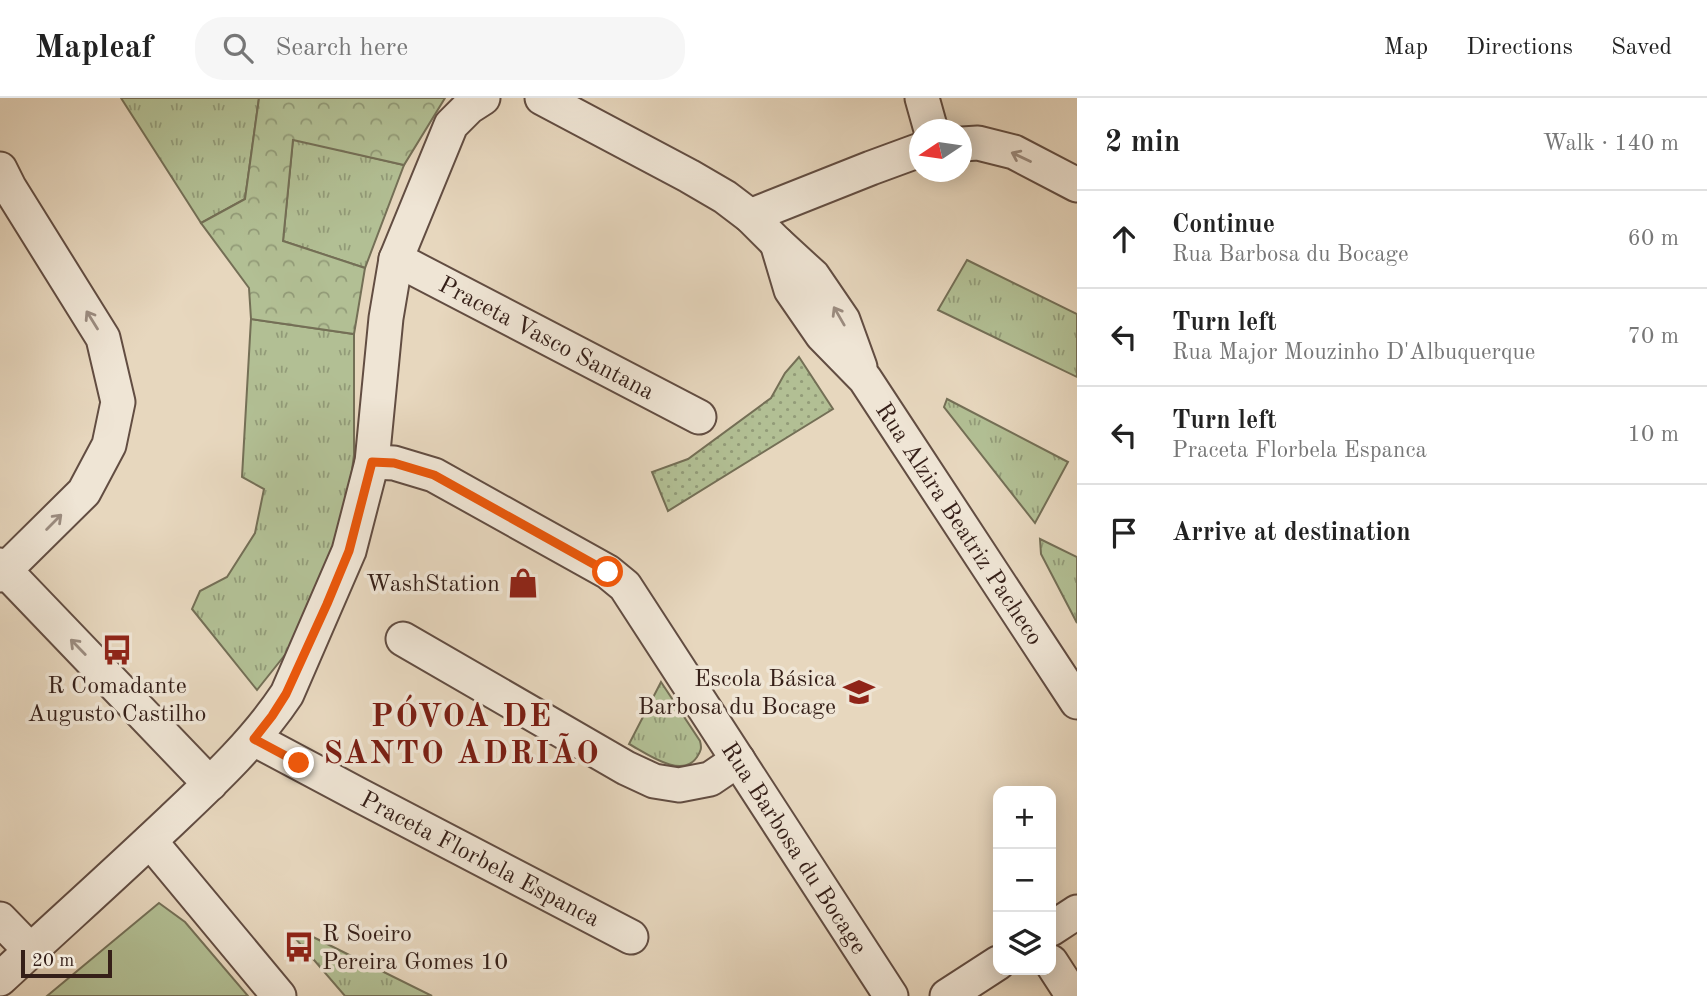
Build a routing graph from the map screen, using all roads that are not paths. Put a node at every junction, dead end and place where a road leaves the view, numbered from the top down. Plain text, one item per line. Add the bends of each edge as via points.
1 (483, 98) edge
2 (542, 98) edge
3 (922, 98) edge
4 (928, 119) edge
5 (972, 143) edge
6 (909, 154) edge
7 (0, 169) edge
8 (1077, 185) edge
9 (750, 216) junction
10 (396, 259) junction
11 (699, 417) dead end
12 (372, 462) junction
13 (2, 570) edge
14 (402, 639) dead end
15 (1077, 702) edge
16 (254, 739) junction
17 (738, 760) junction
18 (210, 784) junction
19 (150, 841) junction
20 (1077, 912) edge
21 (0, 919) edge
22 (1056, 926) edge
23 (632, 937) dead end
24 (30, 951) junction
25 (993, 966) edge
26 (1056, 970) edge
27 (0, 979) edge
28 (279, 996) edge
29 (891, 996) edge
30 (947, 996) edge
31 (1073, 996) edge

1 - 10 street via 451,125
2 - 9 street, Rua Alzira Beatriz Pacheco via 689,176
3 - 4 street
8 -> 5 street via 1014,152
6 - 9 street
13 -> 7 street via 84,492 109,445 118,402 103,338
9 - 15 street, Rua Alzira Beatriz Pacheco via 813,276 843,320 865,380
10 - 11 street, Praceta Vasco Santana
10 - 12 street
12 - 16 street via 349,551 327,604 286,694
12 - 17 street, Rua Barbosa du Bocage via 394,463 434,475 608,572 625,586
18 -> 13 street
14 - 17 street via 654,781 679,785 710,779
16 - 18 street
16 - 23 street, Praceta Florbela Espanca
17 - 29 street, Rua Barbosa du Bocage
18 - 19 street
19 - 24 street
19 - 28 street
20 - 22 street
21 - 24 street
24 - 27 street
25 - 30 street
26 - 31 street

